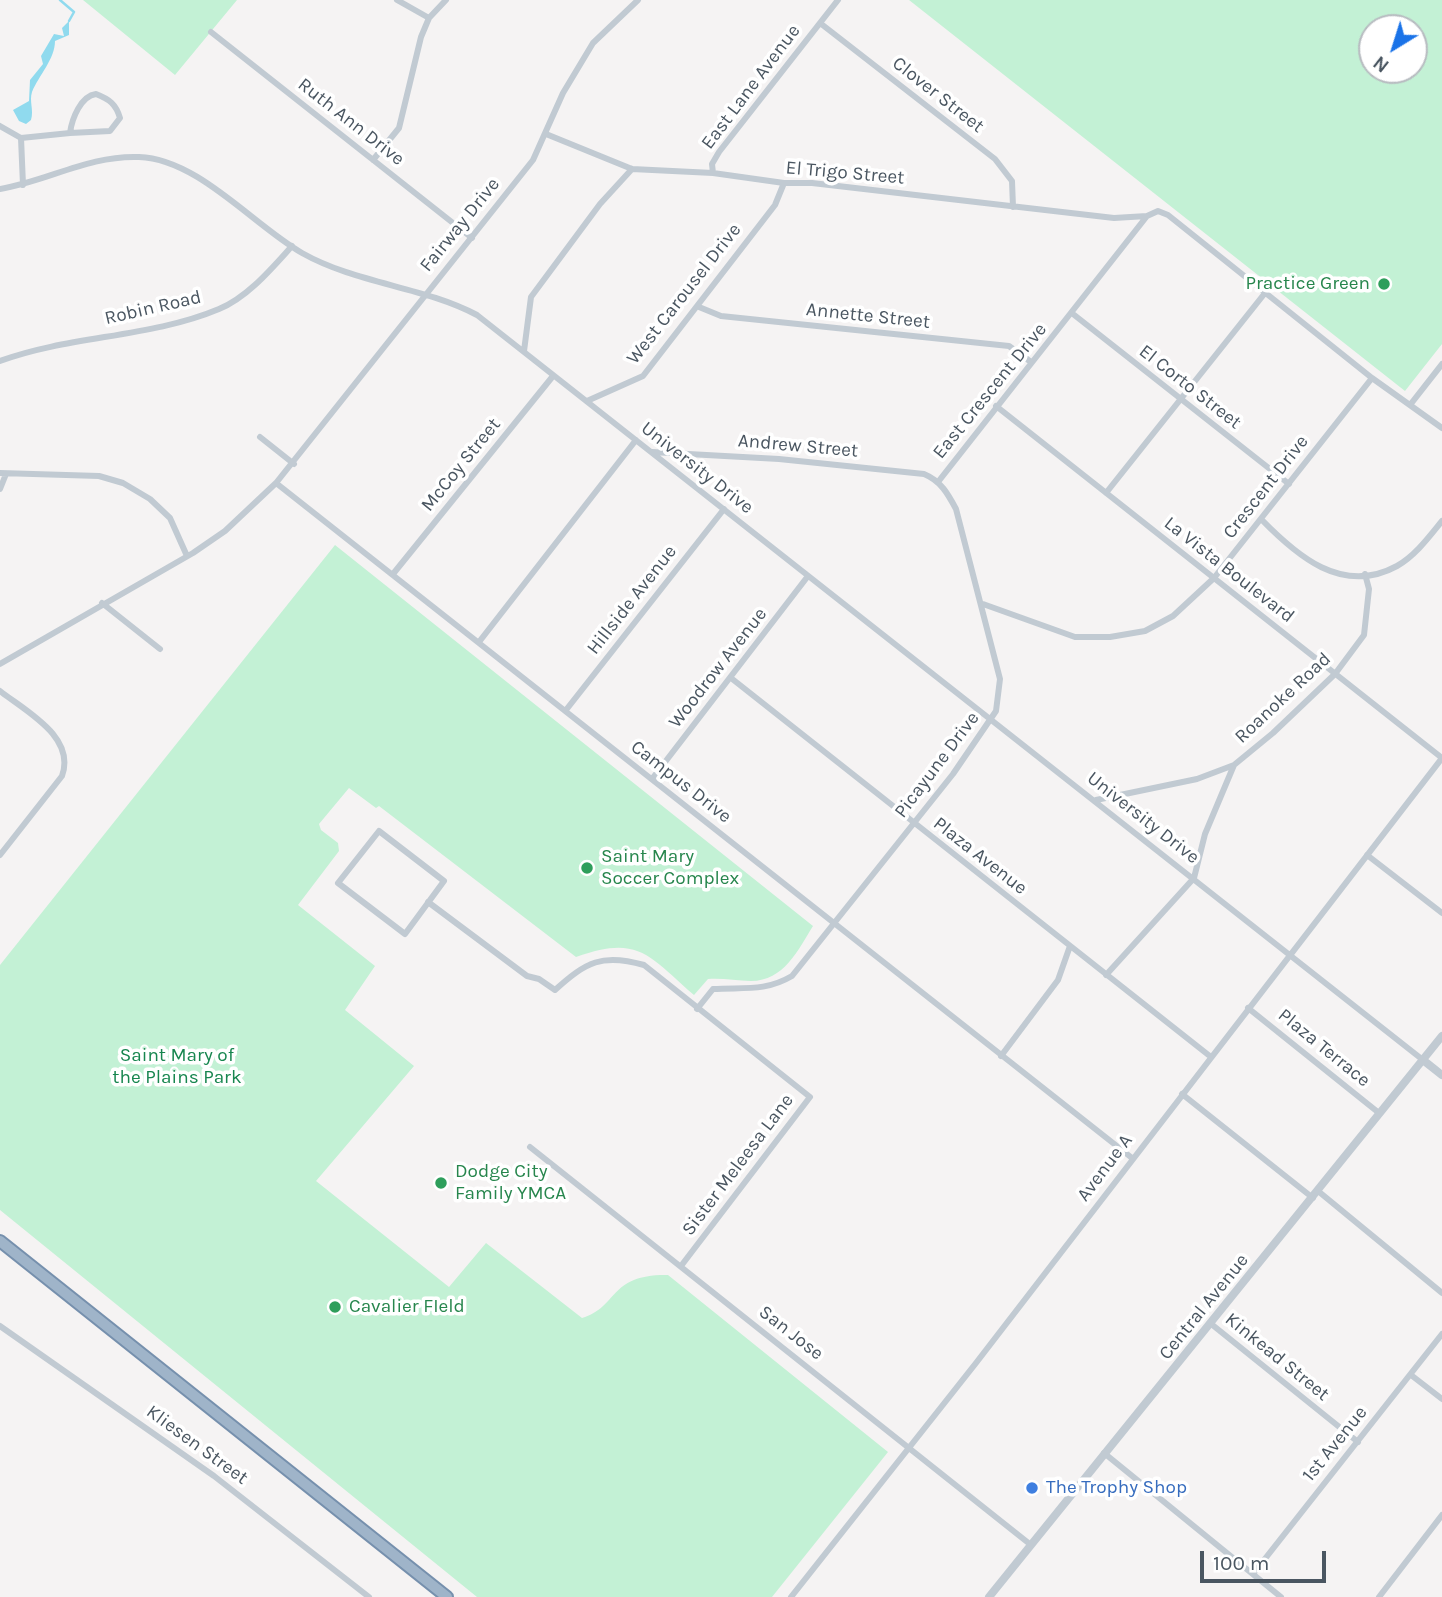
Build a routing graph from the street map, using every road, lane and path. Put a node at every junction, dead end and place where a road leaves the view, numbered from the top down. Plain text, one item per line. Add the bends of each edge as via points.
1 (397, 0) edge
2 (446, 0) edge
3 (638, 0) edge
4 (838, 0) edge
5 (429, 18) junction
6 (820, 23) junction
7 (211, 32) dead end
8 (0, 126) edge
9 (70, 133) junction
10 (547, 134) junction
11 (21, 138) junction
12 (373, 160) junction
13 (632, 169) junction
14 (713, 173) junction
15 (784, 183) junction
16 (23, 185) junction
17 (0, 189) edge
18 (1013, 207) junction
19 (1147, 216) junction
20 (472, 237) junction
21 (292, 246) junction
22 (1265, 293) junction
23 (425, 294) junction
24 (699, 307) junction
25 (1073, 314) junction
26 (524, 351) junction
27 (0, 361) edge
28 (1031, 362) junction
29 (1442, 365) edge
30 (553, 376) junction
31 (1372, 378) junction
32 (1180, 400) junction
33 (587, 401) junction
34 (1410, 405) junction
35 (996, 406) junction
36 (1442, 428) edge
37 (260, 438) dead end
38 (636, 440) junction
39 (652, 452) junction
40 (294, 464) junction
41 (3, 474) edge
42 (938, 482) junction
43 (276, 483) junction
44 (1289, 484) junction
45 (0, 489) edge
46 (1106, 493) junction
47 (724, 509) junction
48 (1261, 519) junction
49 (1442, 521) edge
50 (187, 556) junction
51 (393, 574) junction
52 (1365, 574) junction
53 (808, 576) junction
54 (1214, 578) junction
55 (102, 603) junction
56 (983, 604) junction
57 (479, 642) junction
58 (160, 649) dead end
59 (0, 664) edge
60 (1335, 674) junction
61 (731, 678) junction
62 (0, 691) edge
63 (566, 710) junction
64 (991, 720) junction
65 (1442, 758) edge
66 (1234, 765) junction
67 (652, 779) junction
68 (1096, 800) junction
69 (913, 824) junction
70 (0, 855) edge
71 (1367, 855) junction
72 (1194, 878) junction
73 (428, 902) junction
74 (1442, 913) edge
75 (835, 924) junction
76 (1070, 946) junction
77 (1290, 955) junction
78 (1106, 975) junction
79 (1248, 1008) junction
80 (697, 1009) junction
81 (1442, 1036) edge
82 (1001, 1056) junction
83 (1211, 1057) junction
84 (1423, 1060) junction
85 (1442, 1075) edge
86 (1182, 1094) junction
87 (1379, 1113) junction
88 (530, 1147) dead end
89 (1132, 1158) junction
90 (1316, 1195) junction
91 (0, 1241) edge
92 (681, 1266) junction
93 (1442, 1293) edge
94 (1210, 1323) junction
95 (0, 1326) edge
96 (1442, 1334) edge
97 (1410, 1375) junction
98 (1442, 1399) edge
99 (1358, 1442) junction
100 (908, 1447) junction
101 (1104, 1453) junction
102 (1442, 1515) edge
103 (1031, 1545) junction
104 (1253, 1574) junction
105 (357, 1590) junction
106 (354, 1597) edge
107 (369, 1597) edge
108 (447, 1597) edge
109 (792, 1597) edge
110 (989, 1597) edge
111 (1281, 1597) edge
112 (1379, 1597) edge

1 - 5 street
2 - 5 street
3 - 10 street, Fairway Drive via 593,43 563,93
4 - 6 street, East Lane Avenue
5 - 12 street via 398,128
6 - 14 street, East Lane Avenue via 719,152
6 - 18 street, Clover Street via 995,159 1012,181
7 - 12 street, Ruth Ann Drive
8 - 11 street
9 - 9 street via 110,131 120,118 118,108 107,98 87,95
9 - 11 street
10 - 13 street, El Trigo Street
10 - 20 street, Fairway Drive via 533,160
11 - 16 street
12 - 20 street, Ruth Ann Drive
13 - 14 street, El Trigo Street
13 - 26 street via 531,297
14 - 15 street, El Trigo Street
15 - 18 street, El Trigo Street
15 - 24 street, West Carousel Drive via 775,205
16 - 17 street, University Drive
16 - 21 street, University Drive via 104,158 142,157 202,180
18 - 19 street, El Trigo Street via 1114,218
19 - 22 street, El Trigo Street via 1158,211 1168,215
19 - 25 street, East Crescent Drive
20 - 23 street, Fairway Drive
21 - 23 street, University Drive via 342,271
21 - 27 street, Robin Road via 267,274 221,308
22 - 31 street, El Trigo Street
22 - 32 street
23 - 26 street, University Drive via 477,315
23 - 40 street, Fairway Drive
24 - 28 street, Annette Street via 721,316 1009,346
24 - 33 street, West Carousel Drive via 643,376
25 - 28 street, East Crescent Drive
25 - 32 street, El Corto Street
26 - 30 street, University Drive
28 - 35 street, East Crescent Drive
29 - 34 street
30 - 33 street, University Drive
30 - 51 street, McCoy Street
31 - 34 street, El Trigo Street
31 - 44 street, Crescent Drive
32 - 44 street, El Corto Street
32 - 46 street
33 - 38 street, University Drive
34 - 36 street, El Trigo Street
35 - 42 street, East Crescent Drive
35 - 46 street, La Vista Boulevard
37 - 40 street
38 - 39 street, University Drive
38 - 57 street
39 - 42 street, Andrew Street via 911,472
39 - 47 street, University Drive
40 - 43 street, Fairway Drive
41 - 45 street
41 - 50 street via 99,476 123,483 170,518
42 - 56 street, East Crescent Drive via 956,509
43 - 50 street, Fairway Drive via 225,531
43 - 51 street, Campus Drive
44 - 48 street, Crescent Drive
46 - 54 street, La Vista Boulevard
47 - 53 street, University Drive
47 - 63 street, Hillside Avenue
48 - 52 street via 1309,563 1326,570
48 - 54 street, Crescent Drive
49 - 52 street via 1399,565
50 - 55 street, Fairway Drive
51 - 57 street, Campus Drive
52 - 60 street, Roanoke Road via 1369,601 1364,635
53 - 61 street, Woodrow Avenue
53 - 64 street, University Drive
54 - 56 street, Crescent Drive via 1173,616 1145,631 1110,637 1075,637
54 - 60 street, La Vista Boulevard
55 - 58 street
55 - 59 street, Fairway Drive
56 - 64 street, Picayune Drive via 1000,679 999,700
57 - 63 street, Campus Drive
60 - 65 street, La Vista Boulevard
60 - 66 street, Roanoke Road
61 - 67 street, Woodrow Avenue
61 - 69 street, Plaza Avenue
62 - 70 street via 59,741 66,763 62,776
63 - 67 street, Campus Drive
64 - 68 street, University Drive
64 - 69 street, Picayune Drive
65 - 71 street, Avenue A
66 - 68 street, Roanoke Road via 1197,779
66 - 72 street, Roanoke Road via 1205,834
67 - 75 street, Campus Drive
68 - 72 street, University Drive
69 - 75 street, Picayune Drive
69 - 76 street, Plaza Avenue
71 - 74 street
71 - 77 street, Avenue A
72 - 77 street, University Drive
72 - 78 street, Roanoke Road
73 - 73 street via 405,934 338,883 379,831 444,881
73 - 80 street, Sister Meleesa Lane via 527,976 555,990 575,972 599,960 620,958 644,965
75 - 80 street via 792,976 775,986 752,990 713,989
75 - 82 street, Campus Drive
76 - 78 street, Plaza Avenue
76 - 82 street via 1058,980
77 - 79 street, Avenue A
77 - 84 street, University Drive
78 - 83 street, Plaza Avenue
79 - 83 street, Avenue A
79 - 87 street, Plaza Terrace
80 - 92 street, Sister Meleesa Lane via 810,1097
81 - 84 street, Central Avenue
82 - 89 street, Campus Drive
83 - 86 street, Avenue A
84 - 85 street
84 - 87 street, Central Avenue
86 - 89 street, Avenue A
86 - 90 street
87 - 90 street, Central Avenue
88 - 92 street, San Jose
89 - 100 street, Avenue A
90 - 93 street
90 - 94 street, Central Avenue
91 - 108 highway
92 - 100 street, San Jose
94 - 99 street, Kinkead Street
94 - 101 street, Central Avenue
95 - 105 street, Kliesen Street via 214,1476
96 - 97 street, 1st Avenue
97 - 98 street
97 - 99 street, 1st Avenue
99 - 104 street, 1st Avenue
100 - 103 street, San Jose
100 - 109 street, Avenue A
101 - 103 street, Central Avenue
101 - 104 street
102 - 112 street
103 - 110 street, Central Avenue
104 - 111 street
105 - 106 street
105 - 107 street, Kliesen Street

